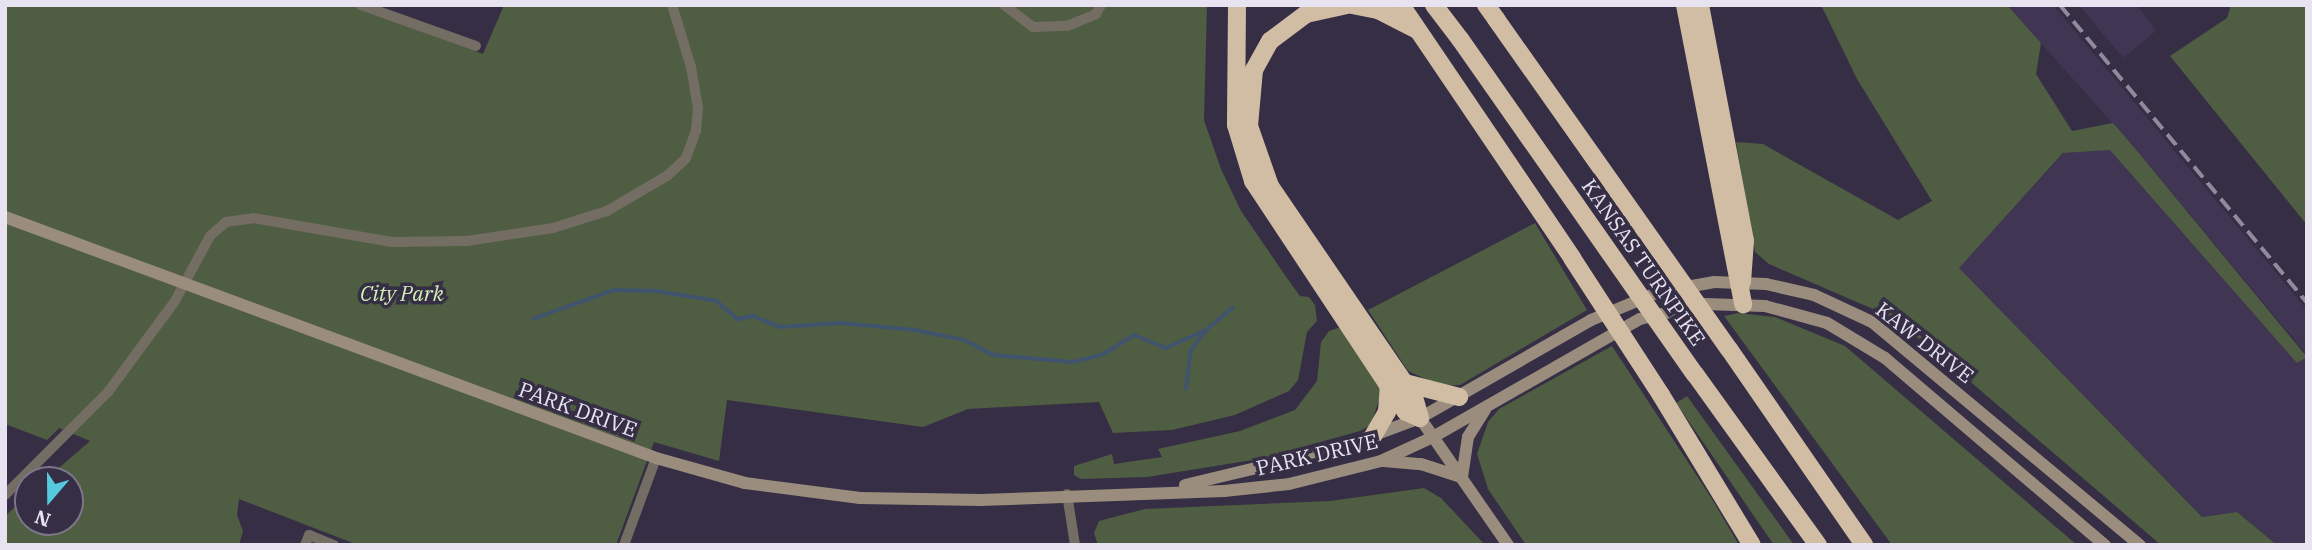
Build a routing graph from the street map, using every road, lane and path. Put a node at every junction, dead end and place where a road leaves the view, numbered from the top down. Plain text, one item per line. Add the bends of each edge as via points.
1 (361, 5) edge
2 (672, 5) edge
3 (1004, 5) edge
4 (1101, 5) edge
5 (1237, 5) edge
6 (1347, 5) edge
7 (1352, 5) edge
8 (1401, 5) edge
9 (1434, 5) edge
10 (1685, 5) edge
11 (1700, 5) edge
12 (1492, 10) edge
13 (1423, 34) junction
14 (476, 46) dead end
15 (5, 217) edge
16 (1738, 243) junction
17 (1323, 274) junction
18 (186, 281) junction
19 (1742, 282) junction
20 (1743, 304) junction
21 (1397, 384) junction
22 (1459, 397) junction
23 (1488, 406) junction
24 (1420, 418) junction
25 (1373, 436) junction
26 (1433, 437) junction
27 (656, 458) junction
28 (1381, 461) junction
29 (1462, 477) junction
30 (1164, 490) junction
31 (1067, 494) junction
32 (5, 495) edge
33 (1728, 500) junction
34 (307, 540) edge
35 (334, 545) edge
36 (624, 545) edge
37 (1075, 545) edge
38 (1508, 545) edge
39 (1752, 545) edge
40 (1763, 545) edge
41 (1818, 545) edge
42 (1864, 545) edge
43 (2105, 545) edge
44 (2140, 545) edge

1 - 14 street
2 - 18 street via 695,84 696,131 686,158 667,176 619,204 553,228 467,241 392,242 238,218 210,236
3 - 4 street via 1034,27 1067,26 1096,14
5 - 17 highway via 1236,125 1253,181
6 - 17 highway via 1306,14 1286,25 1270,41 1254,70 1248,96 1249,125 1270,186
7 - 13 highway via 1378,10
8 - 13 highway
9 - 41 highway, KANSAS TURNPIKE, bridge
10 - 16 highway
11 - 16 highway
12 - 42 highway, KANSAS TURNPIKE, bridge
13 - 33 highway, bridge
15 - 18 main road, PARK DRIVE
16 - 19 highway
17 - 21 highway
18 - 27 main road, PARK DRIVE
18 - 32 street via 108,392
19 - 20 highway
19 - 22 main road, KAW DRIVE via 1686,286 1631,302 1591,320
19 - 44 main road, KAW DRIVE via 1814,295 1872,322
20 - 23 main road, KAW DRIVE via 1705,304 1640,320
20 - 43 main road, KAW DRIVE via 1807,316 1857,339
21 - 22 highway
21 - 24 highway via 1406,412
21 - 25 highway
22 - 24 main road, KAW DRIVE
23 - 26 main road, KAW DRIVE
23 - 29 main road via 1468,437
24 - 25 main road, PARK DRIVE
24 - 26 main road
25 - 30 main road, PARK DRIVE via 1251,472
26 - 28 main road, PARK DRIVE
26 - 29 main road
27 - 31 main road, PARK DRIVE via 746,483 860,498 981,500
27 - 36 street
28 - 29 main road via 1421,464
28 - 30 main road, PARK DRIVE via 1265,488
29 - 38 main road
30 - 31 main road, PARK DRIVE
31 - 37 street
33 - 39 highway
33 - 40 highway
34 - 35 street

